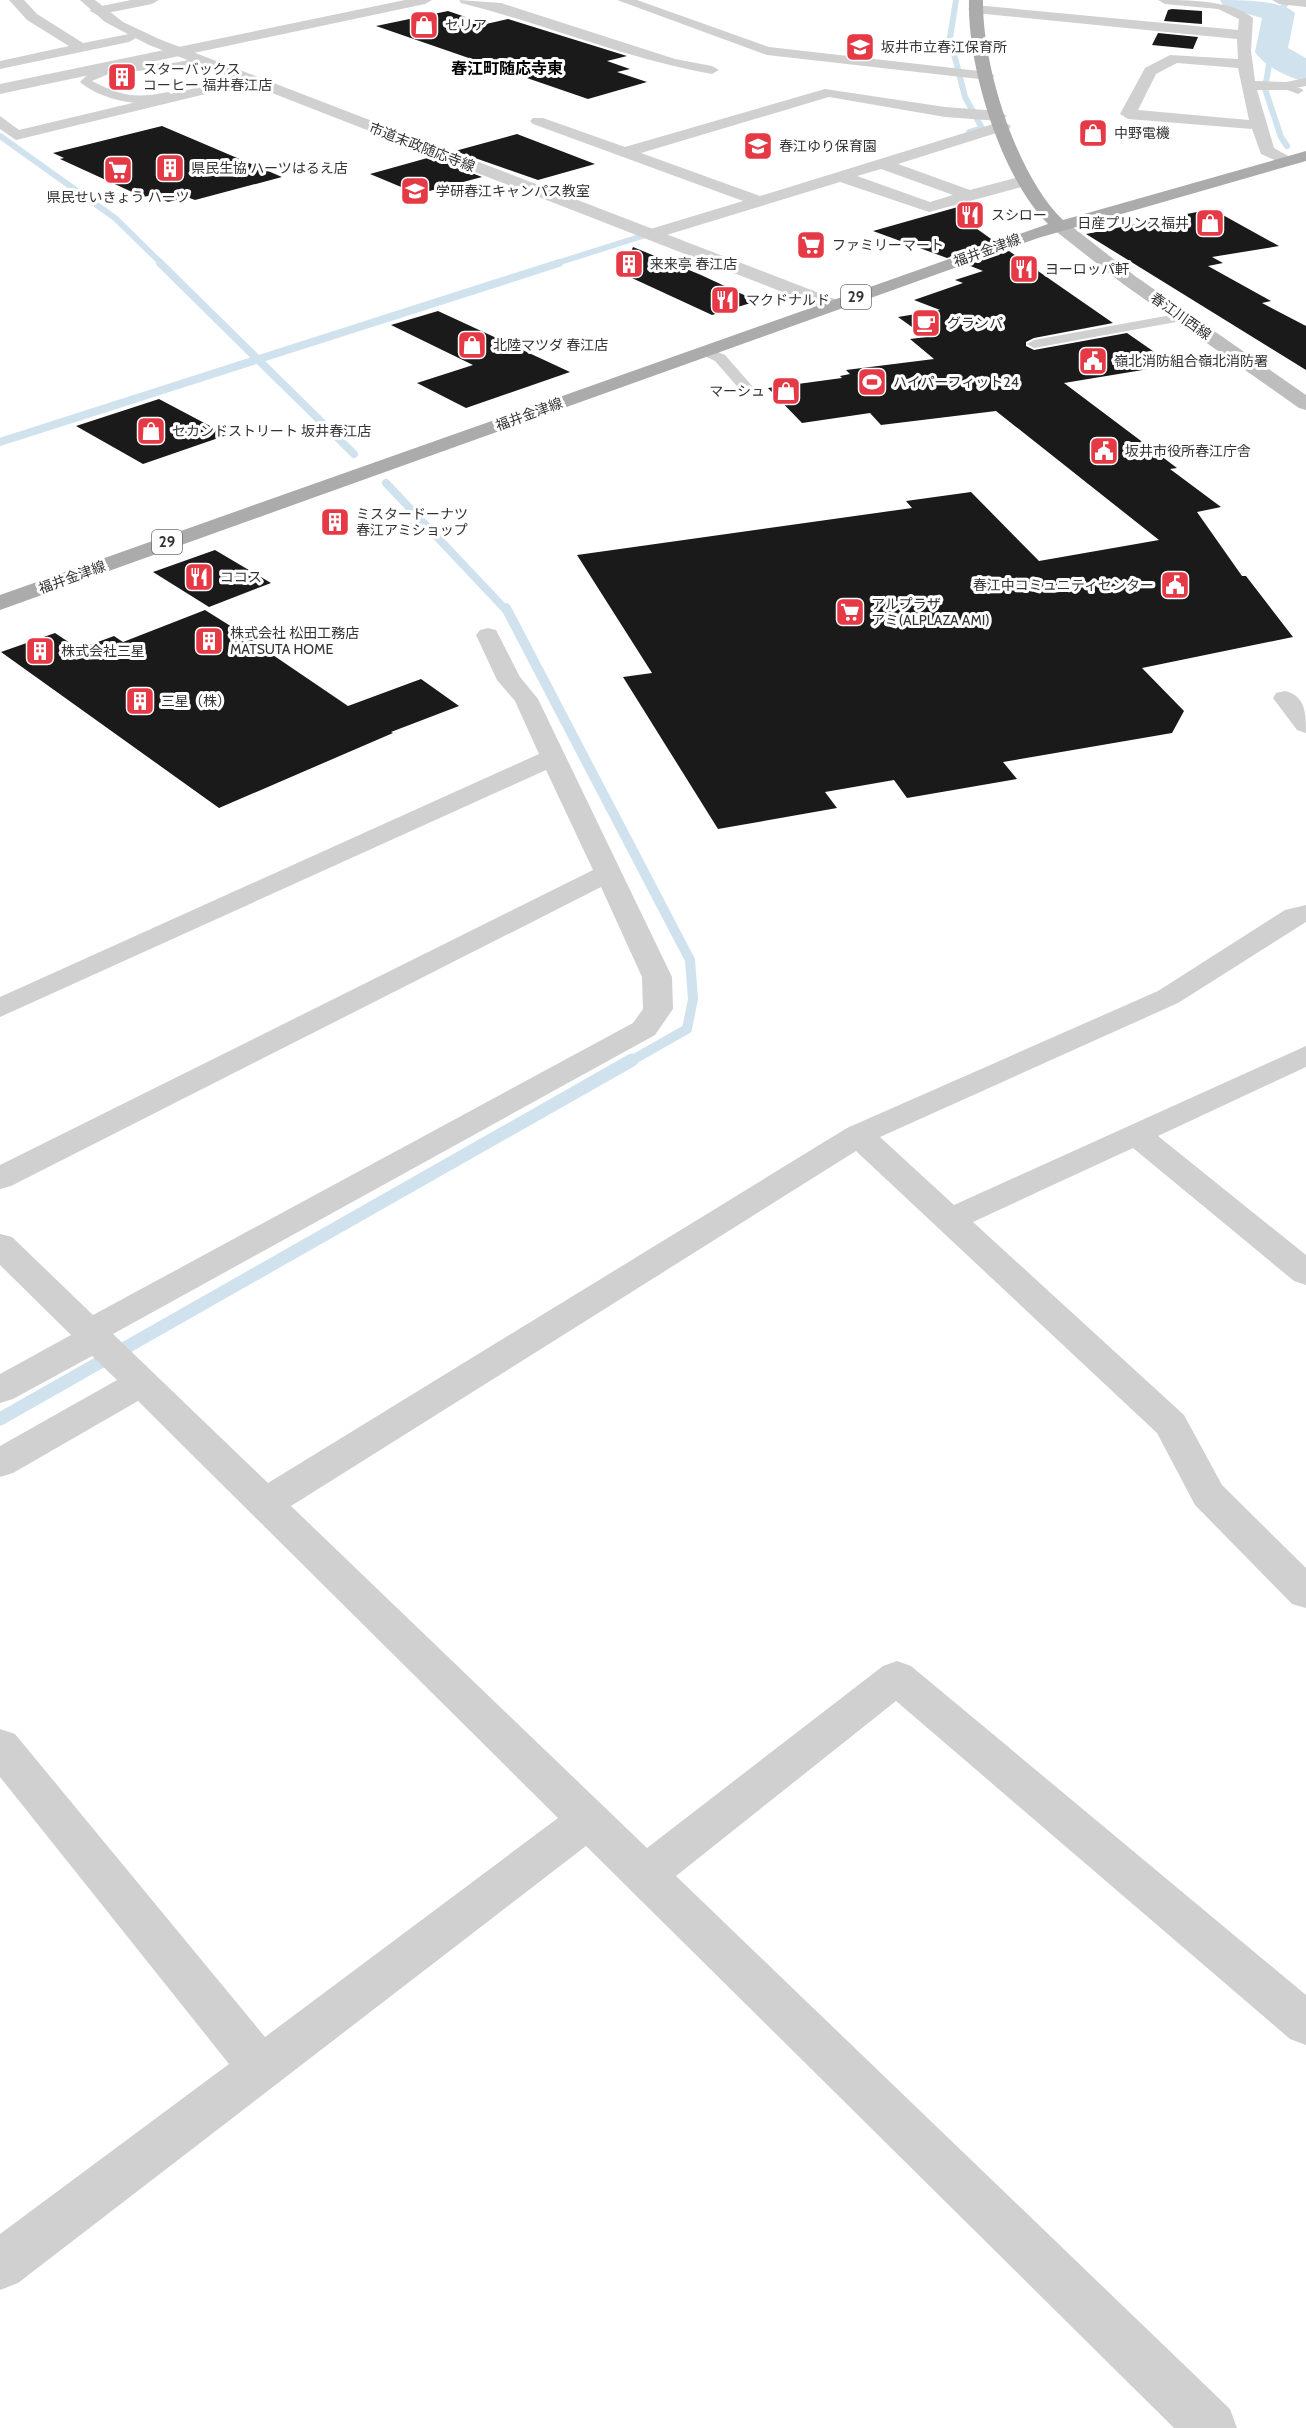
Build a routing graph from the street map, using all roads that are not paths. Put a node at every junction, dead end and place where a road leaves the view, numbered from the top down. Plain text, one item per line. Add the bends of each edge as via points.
1 (16, 0) edge
2 (152, 0) edge
3 (425, 0) edge
4 (466, 0) edge
5 (624, 0) edge
6 (1165, 0) edge
7 (1279, 0) edge
8 (1306, 3) edge
9 (976, 5) edge
10 (92, 6) edge
11 (1148, 8) dead end
12 (1138, 25) junction
13 (1243, 35) junction
14 (140, 36) junction
15 (81, 48) junction
16 (759, 48) junction
17 (178, 51) junction
18 (740, 57) dead end
19 (200, 60) junction
20 (1246, 64) junction
21 (0, 65) edge
22 (714, 70) dead end
23 (57, 76) junction
24 (988, 76) junction
25 (248, 78) junction
26 (1249, 85) junction
27 (1297, 86) edge
28 (0, 89) edge
29 (122, 110) junction
30 (0, 121) edge
31 (538, 121) dead end
32 (1001, 121) junction
33 (1257, 125) junction
34 (626, 152) junction
35 (1298, 159) edge
36 (881, 163) junction
37 (840, 176) junction
38 (1023, 181) junction
39 (970, 196) junction
40 (759, 201) junction
41 (1059, 225) junction
42 (650, 235) junction
43 (832, 305) junction
44 (1182, 316) junction
45 (1034, 344) dead end
46 (705, 351) junction
47 (748, 390) dead end
48 (1306, 404) edge
49 (0, 603) edge
50 (488, 635) dead end
51 (1285, 698) dead end
52 (1306, 725) edge
53 (553, 757) junction
54 (608, 873) junction
55 (1306, 913) edge
56 (0, 1008) edge
57 (1306, 1055) edge
58 (1136, 1134) junction
59 (858, 1135) junction
60 (0, 1178) edge
61 (950, 1220) junction
62 (0, 1245) edge
63 (1306, 1273) edge
64 (92, 1335) junction
65 (141, 1383) junction
66 (0, 1390) edge
67 (0, 1463) edge
68 (264, 1504) junction
69 (1306, 1593) edge
70 (0, 1746) edge
71 (588, 1820) junction
72 (645, 1875) junction
73 (1306, 2024) edge
74 (260, 2067) junction
75 (0, 2265) edge
76 (1211, 2428) edge

1 - 15 street via 32,17
2 - 10 street
3 - 17 street
4 - 22 street via 496,6 672,63
5 - 16 street
6 - 13 street via 1240,11 1246,18
7 - 8 street
9 - 12 street
9 - 24 main road via 976,36
10 - 14 street, 市道末政随応寺線
11 - 12 street
12 - 13 street
13 - 20 street
14 - 15 street
14 - 17 street, 市道末政随応寺線
15 - 21 street
16 - 18 street
16 - 24 street
17 - 19 street, 市道末政随応寺線
17 - 23 street
19 - 25 street, 市道末政随応寺線
19 - 25 lane via 139,66 95,75 85,82 134,102
20 - 26 street
20 - 33 street via 1175,58 1150,71 1128,114
23 - 28 street
23 - 29 street
24 - 32 main road
25 - 29 street
25 - 42 street, 市道末政随応寺線
26 - 27 street
26 - 33 street
29 - 30 street via 16,135
31 - 34 street
32 - 34 street via 831,95
32 - 36 street
32 - 38 main road
33 - 35 street via 1267,151
34 - 40 street
35 - 41 main road, 福井金津線 / 29
36 - 37 street
36 - 39 street
37 - 39 street via 929,207
37 - 40 street
38 - 39 street
38 - 41 main road
40 - 42 street
41 - 43 main road, 福井金津線 / 29
41 - 44 main road, 春江川西線
42 - 43 street, 市道末政随応寺線
43 - 46 main road, 福井金津線 / 29
44 - 45 lane
44 - 48 main road, 春江川西線
46 - 47 lane via 720,358
46 - 49 main road, 福井金津線 / 29
50 - 53 street via 509,680 526,699
51 - 52 street
53 - 54 street
53 - 56 street
54 - 60 street
54 - 64 street via 657,977 658,1009 644,1029
55 - 59 street via 1295,916 1168,997
57 - 58 street
58 - 61 street
58 - 63 street
59 - 61 street
59 - 68 street
61 - 69 street via 1170,1424 1208,1495
62 - 64 street
64 - 65 street
64 - 66 street
65 - 67 street
65 - 68 street
68 - 71 street
70 - 74 street
71 - 72 street
71 - 74 street
72 - 73 street via 897,1678
72 - 76 street
74 - 75 street

